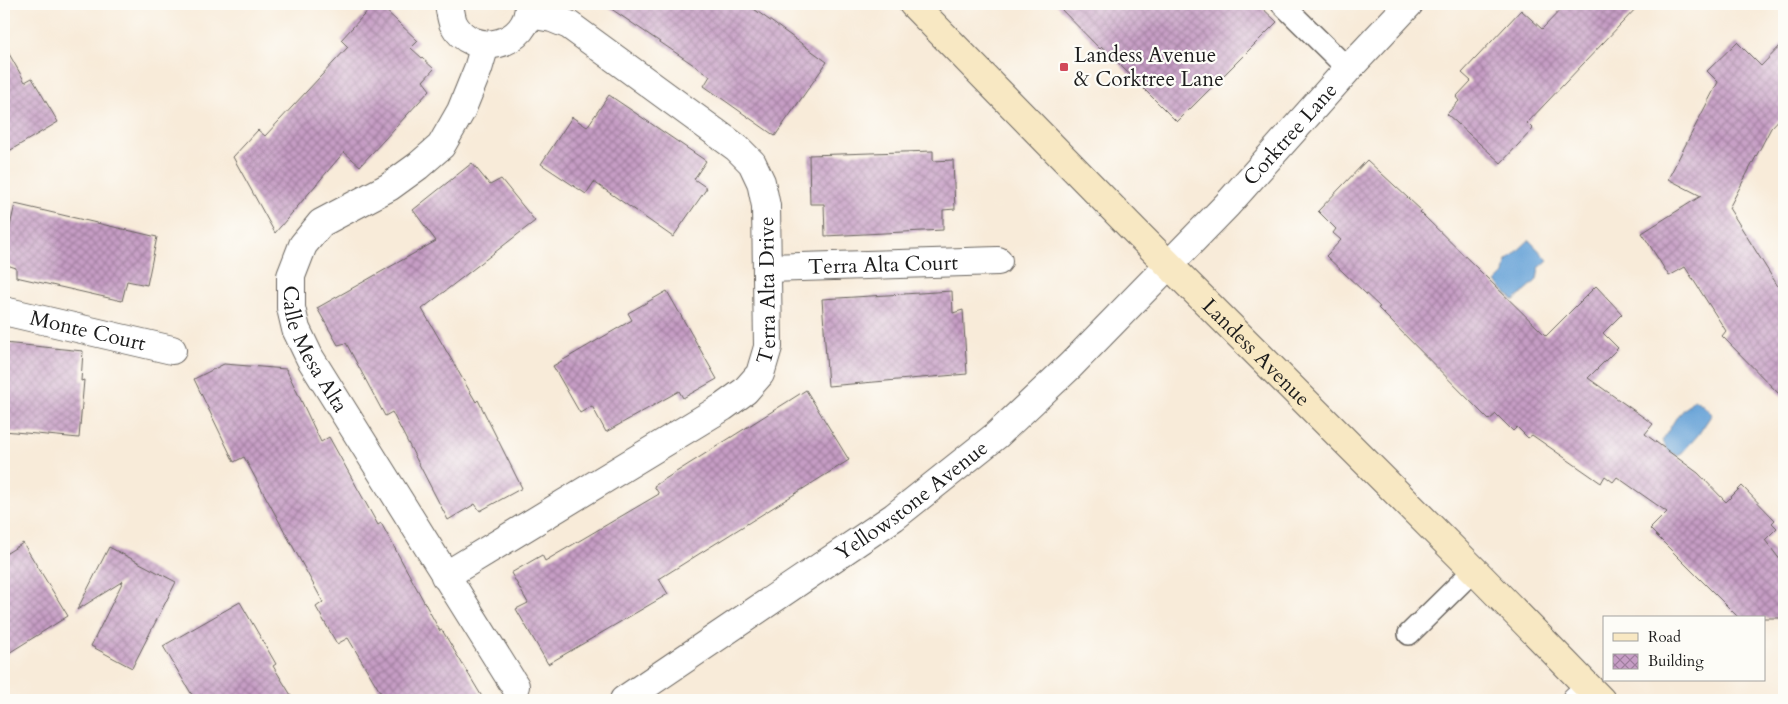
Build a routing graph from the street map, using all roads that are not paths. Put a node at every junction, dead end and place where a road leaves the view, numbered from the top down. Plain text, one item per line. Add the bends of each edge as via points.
1 (449, 4) edge
2 (912, 4) edge
3 (1282, 4) edge
4 (1409, 4) edge
5 (529, 9) edge
6 (485, 45) junction
7 (1348, 69) junction
8 (998, 261) dead end
9 (1168, 264) junction
10 (768, 268) junction
11 (4, 311) edge
12 (172, 350) dead end
13 (1474, 570) junction
14 (446, 576) junction
15 (1409, 634) dead end
16 (515, 686) dead end
17 (1589, 696) edge
18 (624, 700) edge

1 - 6 street via 454,23 467,38
2 - 9 main road, Landess Avenue
3 - 7 lane
4 - 7 street, Corktree Lane
5 - 6 street via 524,27 514,38 500,44
5 - 10 street, Terra Alta Drive via 570,25 747,158 761,182 766,206
6 - 14 street, Calle Mesa Alta via 461,111 441,146 389,187 321,223 303,245 291,276 291,308 296,329 310,358
7 - 9 street, Corktree Lane via 1227,205
8 - 10 street, Terra Alta Court
9 - 13 main road, Landess Avenue
9 - 18 street, Yellowstone Avenue via 1070,366 997,435 894,517
10 - 14 street, Terra Alta Drive via 768,348 760,374 745,390 723,407
11 - 12 street, Monte Court
13 - 15 lane
13 - 17 main road, Landess Avenue
14 - 16 street, Calle Mesa Alta

